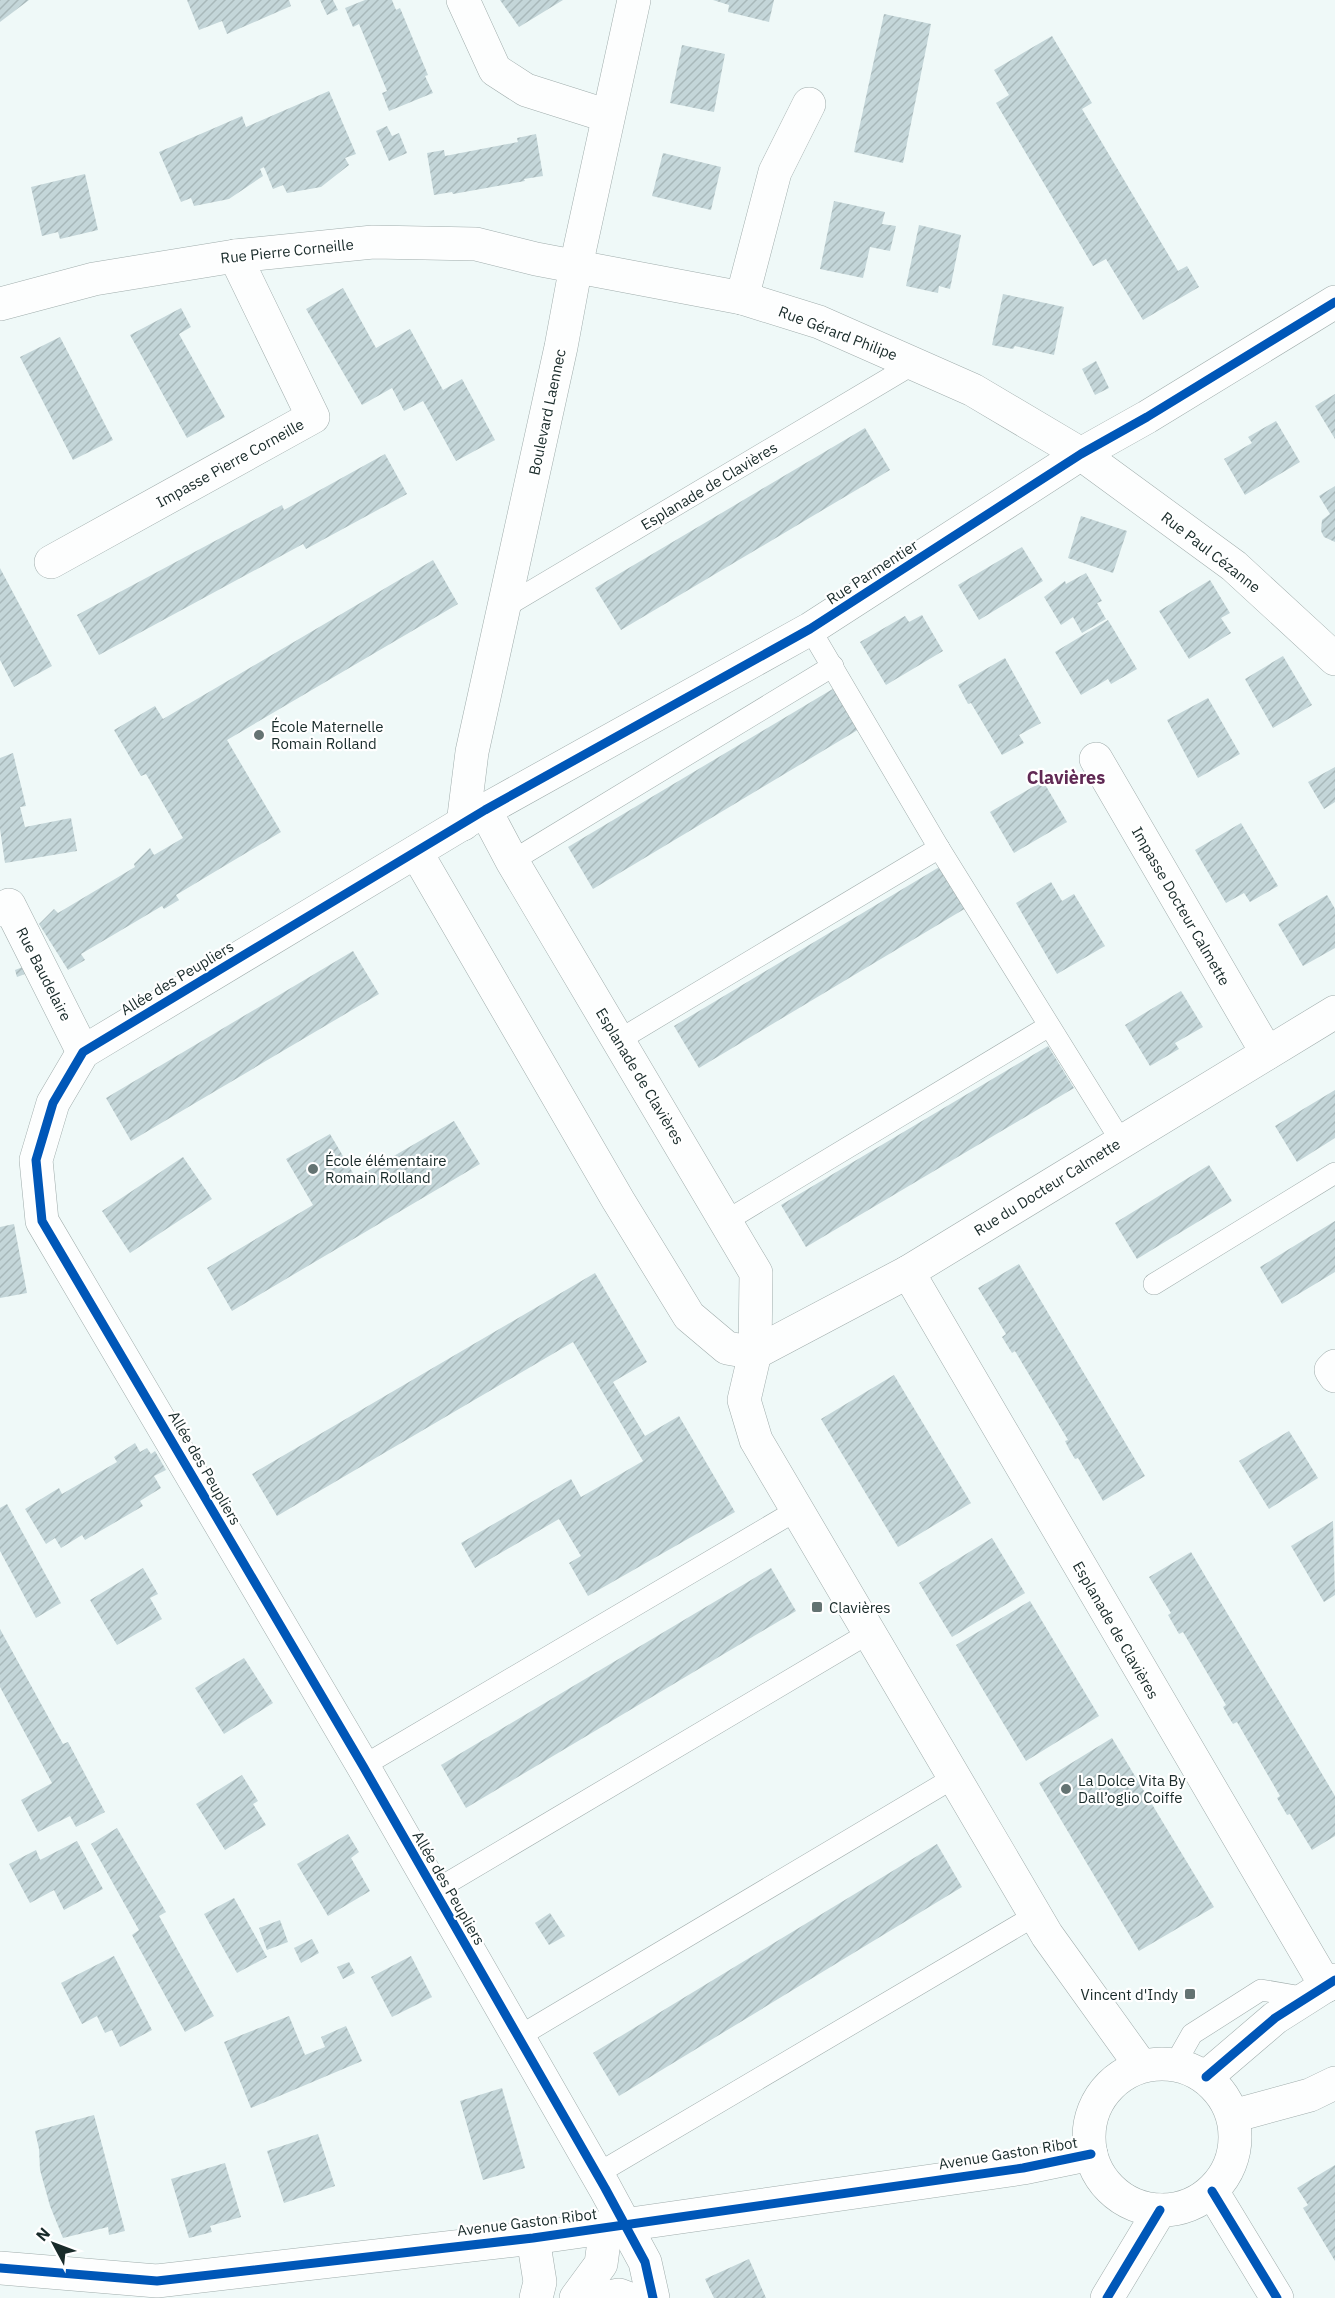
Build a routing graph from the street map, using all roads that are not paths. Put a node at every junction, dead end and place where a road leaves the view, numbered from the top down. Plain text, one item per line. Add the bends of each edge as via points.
1 (463, 0) edge
2 (634, 0) edge
3 (809, 104) dead end
4 (608, 116) junction
5 (235, 256) junction
6 (576, 266) junction
7 (742, 298) junction
8 (1335, 302) edge
9 (0, 304) edge
10 (915, 363) junction
11 (1081, 454) junction
12 (51, 562) dead end
13 (503, 608) junction
14 (810, 629) junction
15 (1335, 659) edge
16 (833, 666) junction
17 (1096, 759) dead end
18 (474, 817) junction
19 (939, 848) junction
20 (416, 852) junction
21 (512, 861) junction
22 (0, 909) edge
23 (1335, 1012) edge
24 (1048, 1026) junction
25 (619, 1040) junction
26 (82, 1052) junction
27 (1267, 1053) junction
28 (1121, 1142) junction
29 (1335, 1173) edge
30 (726, 1221) junction
31 (908, 1272) junction
32 (1154, 1284) dead end
33 (754, 1353) junction
34 (1335, 1366) edge
35 (1335, 1376) edge
36 (796, 1510) junction
37 (869, 1633) junction
38 (363, 1766) junction
39 (955, 1777) junction
40 (434, 1891) junction
41 (1036, 1915) junction
42 (1323, 1988) edge
43 (518, 2037) junction
44 (1175, 2064) junction
45 (1142, 2066) junction
46 (1206, 2077) junction
47 (1335, 2083) edge
48 (1233, 2116) junction
49 (1091, 2154) junction
50 (597, 2174) junction
51 (1212, 2191) junction
52 (1160, 2210) junction
53 (615, 2225) junction
54 (533, 2238) junction
55 (0, 2268) edge
56 (536, 2298) edge
57 (576, 2298) edge
58 (604, 2298) edge
59 (627, 2298) edge
60 (653, 2298) edge
61 (1107, 2298) edge
62 (1277, 2298) edge

1 - 4 street via 495,70 526,90
2 - 4 street, Boulevard Laennec
3 - 7 street via 775,172
4 - 6 street, Boulevard Laennec
5 - 6 street, Rue Pierre Corneille via 373,242 476,244
5 - 9 street, Rue Pierre Corneille via 94,279
5 - 12 street, Impasse Pierre Corneille via 313,417
6 - 7 street, Rue Gérard Philipe
6 - 13 street, Boulevard Laennec
7 - 10 street, Rue Gérard Philipe via 819,322
8 - 11 street, Rue Parmentier
10 - 11 street, Rue Gérard Philipe via 973,390
10 - 13 lane, Esplanade de Clavières
11 - 14 street, Rue Parmentier
11 - 15 street, Rue Paul Cézanne via 1234,566
13 - 18 street, Boulevard Laennec via 472,752
14 - 16 lane
14 - 18 street, Rue Parmentier
16 - 19 lane
16 - 21 lane
17 - 27 street, Impasse Docteur Calmette
18 - 20 street, Rue Parmentier
18 - 21 street, Esplanade de Clavières
19 - 24 lane
19 - 25 lane
20 - 26 street, Allée des Peupliers
20 - 33 street via 689,1316 727,1348
21 - 25 street, Esplanade de Clavières
22 - 26 street, Rue Baudelaire via 9,905
23 - 27 street, Rue du Docteur Calmette
24 - 28 lane
24 - 30 lane
25 - 30 street, Esplanade de Clavières
26 - 38 street, Allée des Peupliers via 53,1103 36,1160 42,1221
27 - 28 street, Rue du Docteur Calmette
28 - 31 street, Rue du Docteur Calmette
29 - 32 lane
30 - 33 street, Esplanade de Clavières via 756,1273
31 - 33 street, Rue du Docteur Calmette
31 - 42 street, Esplanade de Clavières
33 - 36 street, Esplanade de Clavières via 744,1400 756,1440
34 - 35 street via 1331,1370
36 - 37 street, Esplanade de Clavières
36 - 38 lane
37 - 39 street, Esplanade de Clavières
37 - 40 lane
38 - 40 street, Allée des Peupliers
39 - 41 street, Esplanade de Clavières
39 - 43 lane
40 - 43 street, Allée des Peupliers
41 - 45 street, Esplanade de Clavières
41 - 50 lane
42 - 44 lane via 1261,1990 1192,2034
42 - 46 street via 1275,2018
43 - 50 street, Allée des Peupliers
44 - 45 street
44 - 46 street
45 - 49 street via 1120,2078 1102,2095 1092,2117
46 - 48 street via 1223,2094
47 - 48 street via 1310,2095
48 - 51 street via 1233,2156
49 - 52 street via 1102,2179 1117,2193 1138,2205
49 - 53 street, Avenue Gaston Ribot via 1023,2168
50 - 53 street, Allée des Peupliers
51 - 52 street via 1181,2207
51 - 62 street
52 - 61 street
53 - 54 street, Avenue Gaston Ribot
53 - 57 street via 600,2264
53 - 60 street, Allée des Peupliers via 645,2262
54 - 55 street, Avenue Gaston Ribot via 157,2281
54 - 56 street via 540,2282
58 - 59 street

